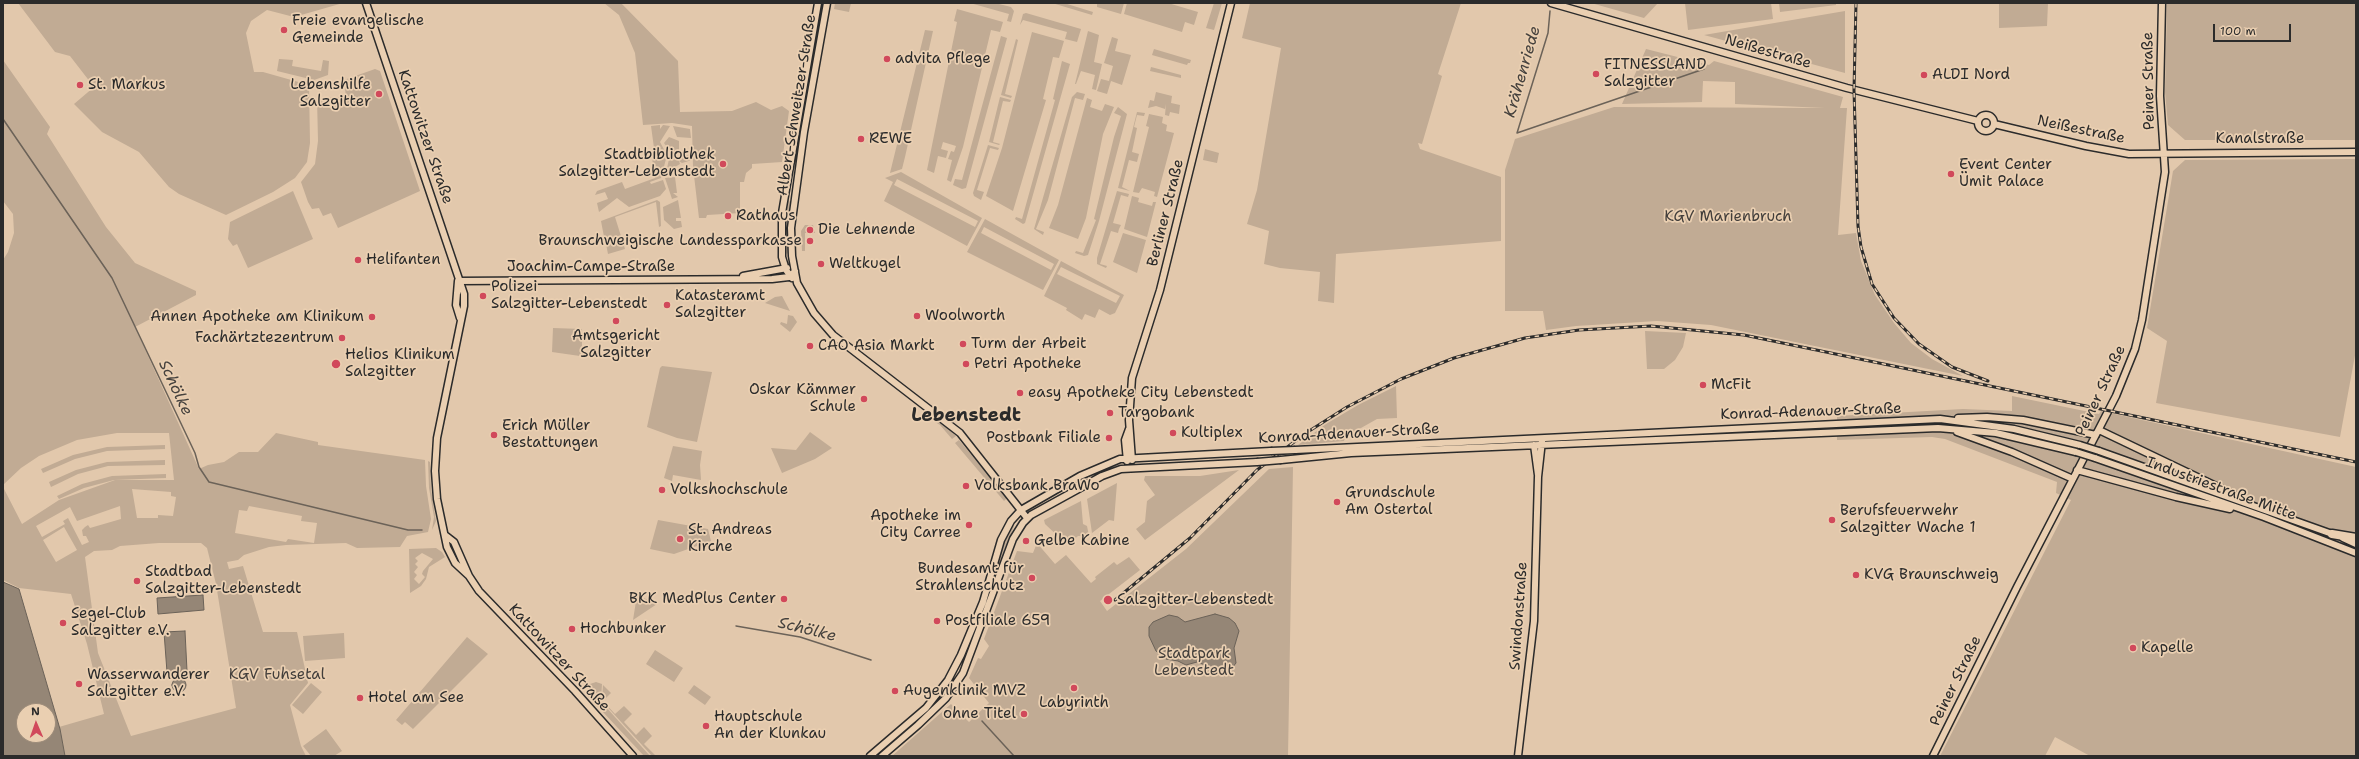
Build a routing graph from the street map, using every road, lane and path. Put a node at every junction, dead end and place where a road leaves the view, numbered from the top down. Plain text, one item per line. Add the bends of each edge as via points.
1 (366, 3) edge
2 (818, 3) edge
3 (827, 3) edge
4 (1230, 3) edge
5 (1551, 3) edge
6 (2162, 3) edge
7 (1978, 121) junction
8 (1994, 124) junction
9 (2356, 152) edge
10 (2164, 153) junction
11 (787, 191) junction
12 (794, 205) junction
13 (785, 268) junction
14 (795, 271) junction
15 (790, 277) junction
16 (724, 278) junction
17 (458, 281) junction
18 (797, 283) junction
19 (1940, 419) junction
20 (1938, 428) junction
21 (1129, 429) junction
22 (2098, 432) junction
23 (1541, 438) junction
24 (1534, 445) junction
25 (1543, 445) junction
26 (2080, 445) joint
27 (2076, 452) joint
28 (1126, 458) junction
29 (1133, 458) junction
30 (1131, 468) junction
31 (2077, 470) junction
32 (1538, 477) junction
33 (2073, 478) junction
34 (2247, 502) junction
35 (1021, 510) junction
36 (2264, 517) junction
37 (1027, 518) junction
38 (2332, 534) junction
39 (2356, 538) edge
40 (2356, 544) edge
41 (2356, 553) edge
42 (633, 756) edge
43 (870, 756) edge
44 (882, 756) edge
45 (1518, 756) edge
46 (1933, 756) edge

1 - 17 street, Kattowitzer Straße via 451,251
2 - 11 street, Albert-Schweitzer-Straße
3 - 12 street, Albert-Schweitzer-Straße
4 - 21 street, Berliner Straße via 1162,283 1132,378
5 - 7 street, Neißestraße via 1854,90
6 - 10 street, Peiner Straße via 2160,104
7 - 8 street via 1980,127 1985,130
7 - 8 street via 1988,115 1992,117
8 - 10 street, Neißestraße via 2113,152
9 - 10 street, Kanalstraße
10 - 22 street, Peiner Straße via 2162,194 2139,336 2124,379
11 - 12 street
11 - 13 street, Albert-Schweitzer-Straße via 782,213 781,240
12 - 14 street, Albert-Schweitzer-Straße via 791,243
13 - 14 street, Joachim-Campe-Straße
13 - 15 street, Albert-Schweitzer-Straße
13 - 16 street, Joachim-Campe-Straße
14 - 15 street
14 - 18 street, Albert-Schweitzer-Straße
15 - 16 street, Joachim-Campe-Straße
15 - 18 street, Albert-Schweitzer-Straße
16 - 17 street, Joachim-Campe-Straße
17 - 42 street, Kattowitzer Straße via 456,305 460,319 435,457 437,499 447,547 455,563 469,576 479,591
18 - 35 street, Albert-Schweitzer-Straße via 814,312 833,335 954,429
19 - 22 street via 2010,418
19 - 23 street, Konrad-Adenauer-Straße
19 - 26 street, Konrad-Adenauer-Straße via 2014,429
20 - 25 street, Konrad-Adenauer-Straße
20 - 27 street, Konrad-Adenauer-Straße via 1996,433
20 - 33 street via 1978,438
21 - 28 street, Berliner Straße via 1125,436
21 - 29 street, Berliner Straße
22 - 31 street, Peiner Straße
22 - 34 street via 2228,490
23 - 24 street
23 - 25 street
23 - 29 street, Konrad-Adenauer-Straße, bridge
24 - 25 street, Konrad-Adenauer-Straße
24 - 30 street, Konrad-Adenauer-Straße, bridge via 1350,453 1257,462
24 - 32 street, Swindonstraße
25 - 32 street, Swindonstraße
26 - 34 street, Industriestraße Mitte, bridge
27 - 36 street, Industriestraße Mitte, bridge
28 - 29 street, Konrad-Adenauer-Straße
28 - 30 street
28 - 35 street, Konrad-Adenauer-Straße via 1080,476
29 - 30 street
30 - 37 street, Konrad-Adenauer-Straße via 1102,476
31 - 33 street, Peiner Straße
31 - 36 street via 2176,497
32 - 45 street, Swindonstraße via 1534,621
33 - 46 street, Peiner Straße
34 - 38 street, Industriestraße Mitte
35 - 37 street, Albert-Schweitzer-Straße
35 - 43 street via 1011,521 1001,540 983,602 948,680 922,712
36 - 41 street, Industriestraße Mitte
37 - 44 street via 1013,539 963,673 946,698
38 - 39 highway
38 - 40 street, Industriestraße Mitte

